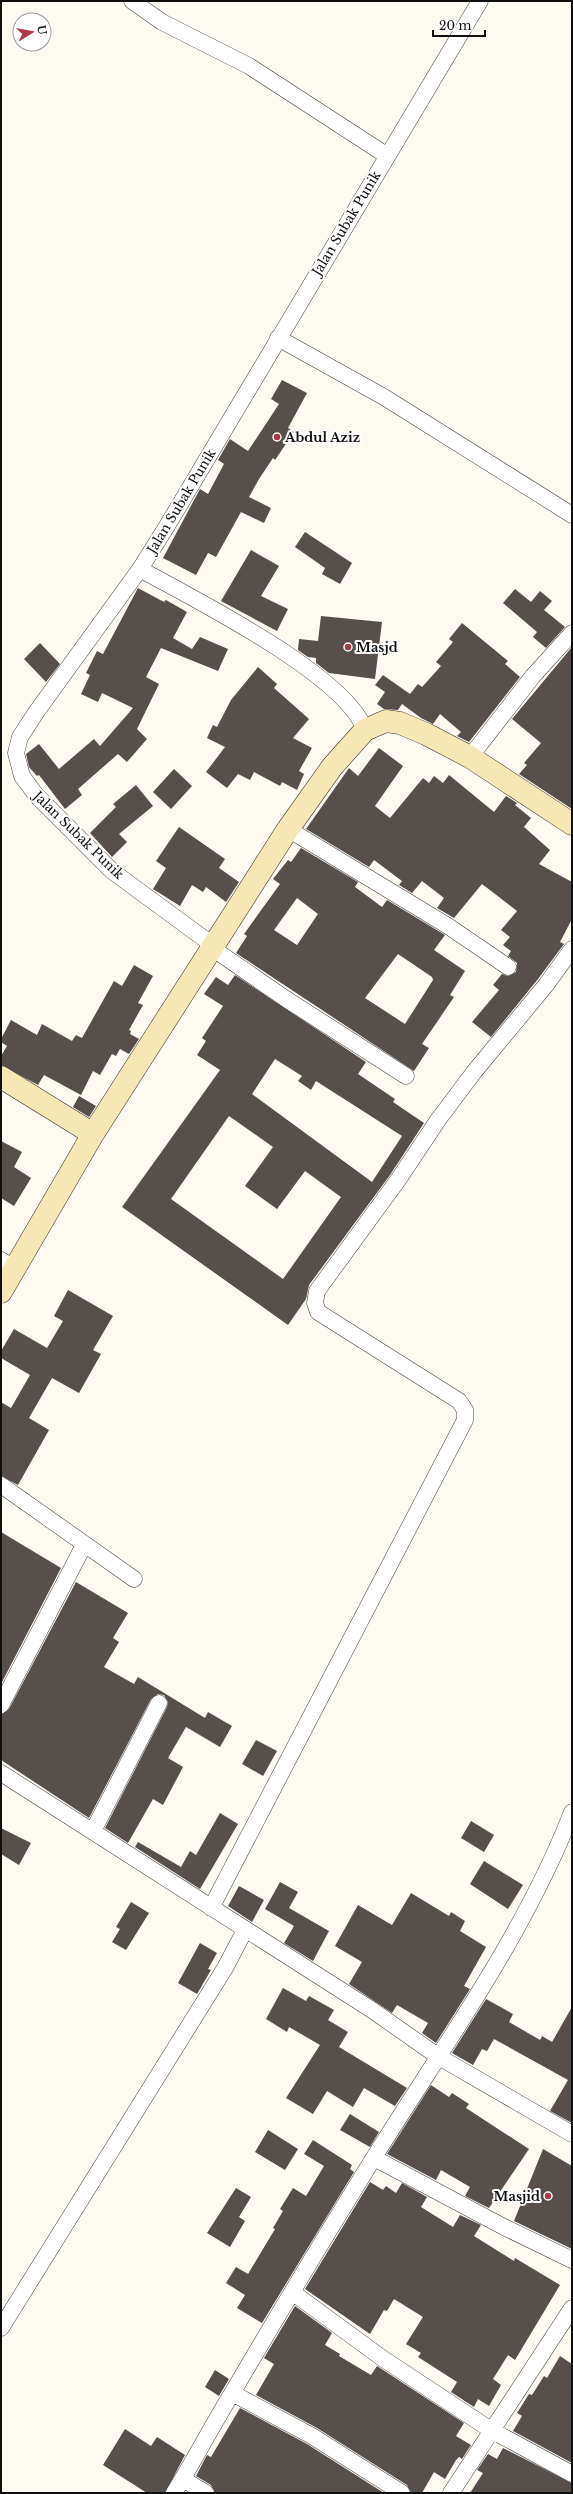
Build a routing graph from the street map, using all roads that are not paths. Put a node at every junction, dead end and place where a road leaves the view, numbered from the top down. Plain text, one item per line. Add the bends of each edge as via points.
1 (132, 1) edge
2 (480, 1) edge
3 (386, 156) junction
4 (278, 338) junction
5 (572, 515) edge
6 (140, 569) junction
7 (572, 633) edge
8 (365, 730) junction
9 (470, 757) junction
10 (572, 824) edge
11 (288, 829) junction
12 (213, 947) junction
13 (572, 949) edge
14 (508, 967) dead end
15 (406, 1076) dead end
16 (1, 1077) edge
17 (93, 1134) junction
18 (8, 1264) edge
19 (1, 1292) edge
20 (1, 1486) edge
21 (84, 1545) junction
22 (134, 1579) dead end
23 (159, 1703) dead end
24 (1, 1705) edge
25 (1, 1773) edge
26 (572, 1812) edge
27 (93, 1831) junction
28 (211, 1908) junction
29 (245, 1930) junction
30 (439, 2057) junction
31 (572, 2134) edge
32 (374, 2158) junction
33 (572, 2260) edge
34 (292, 2292) junction
35 (569, 2317) edge
36 (1, 2328) edge
37 (232, 2392) junction
38 (491, 2430) junction
39 (572, 2474) edge
40 (183, 2479) junction
41 (174, 2493) edge
42 (206, 2493) edge
43 (402, 2493) edge
44 (451, 2493) edge

1 - 3 street via 162,22 249,66
2 - 3 street, Jalan Subak Punik
3 - 4 street, Jalan Subak Punik
4 - 5 street via 397,404
4 - 6 street, Jalan Subak Punik
6 - 8 street via 250,631 319,678 345,698 356,711
6 - 12 street, Jalan Subak Punik via 59,678 20,737 16,753 18,766 36,795 112,871
7 - 9 street via 533,676
8 - 9 street via 386,721 400,723
8 - 11 street via 332,767
9 - 10 street
11 - 12 street
11 - 14 street via 448,926
12 - 15 street, Jalan Subak Punik via 342,1036
12 - 17 street
13 - 28 street via 438,1120 398,1180 316,1291 315,1303 318,1312 459,1401 466,1414 457,1438
16 - 17 street
17 - 18 street
18 - 19 street
20 - 21 street
21 - 22 street
21 - 24 street
23 - 27 street
25 - 27 street
26 - 30 street via 554,1857 528,1907
27 - 28 street
28 - 29 street
29 - 30 street via 372,2010
29 - 36 street via 225,1968
30 - 31 street
30 - 32 street
32 - 33 street
32 - 34 street
34 - 37 street
34 - 38 street via 382,2358
35 - 38 street
37 - 40 street
37 - 43 street via 312,2436
38 - 39 street
38 - 44 street
40 - 41 street
40 - 42 street

